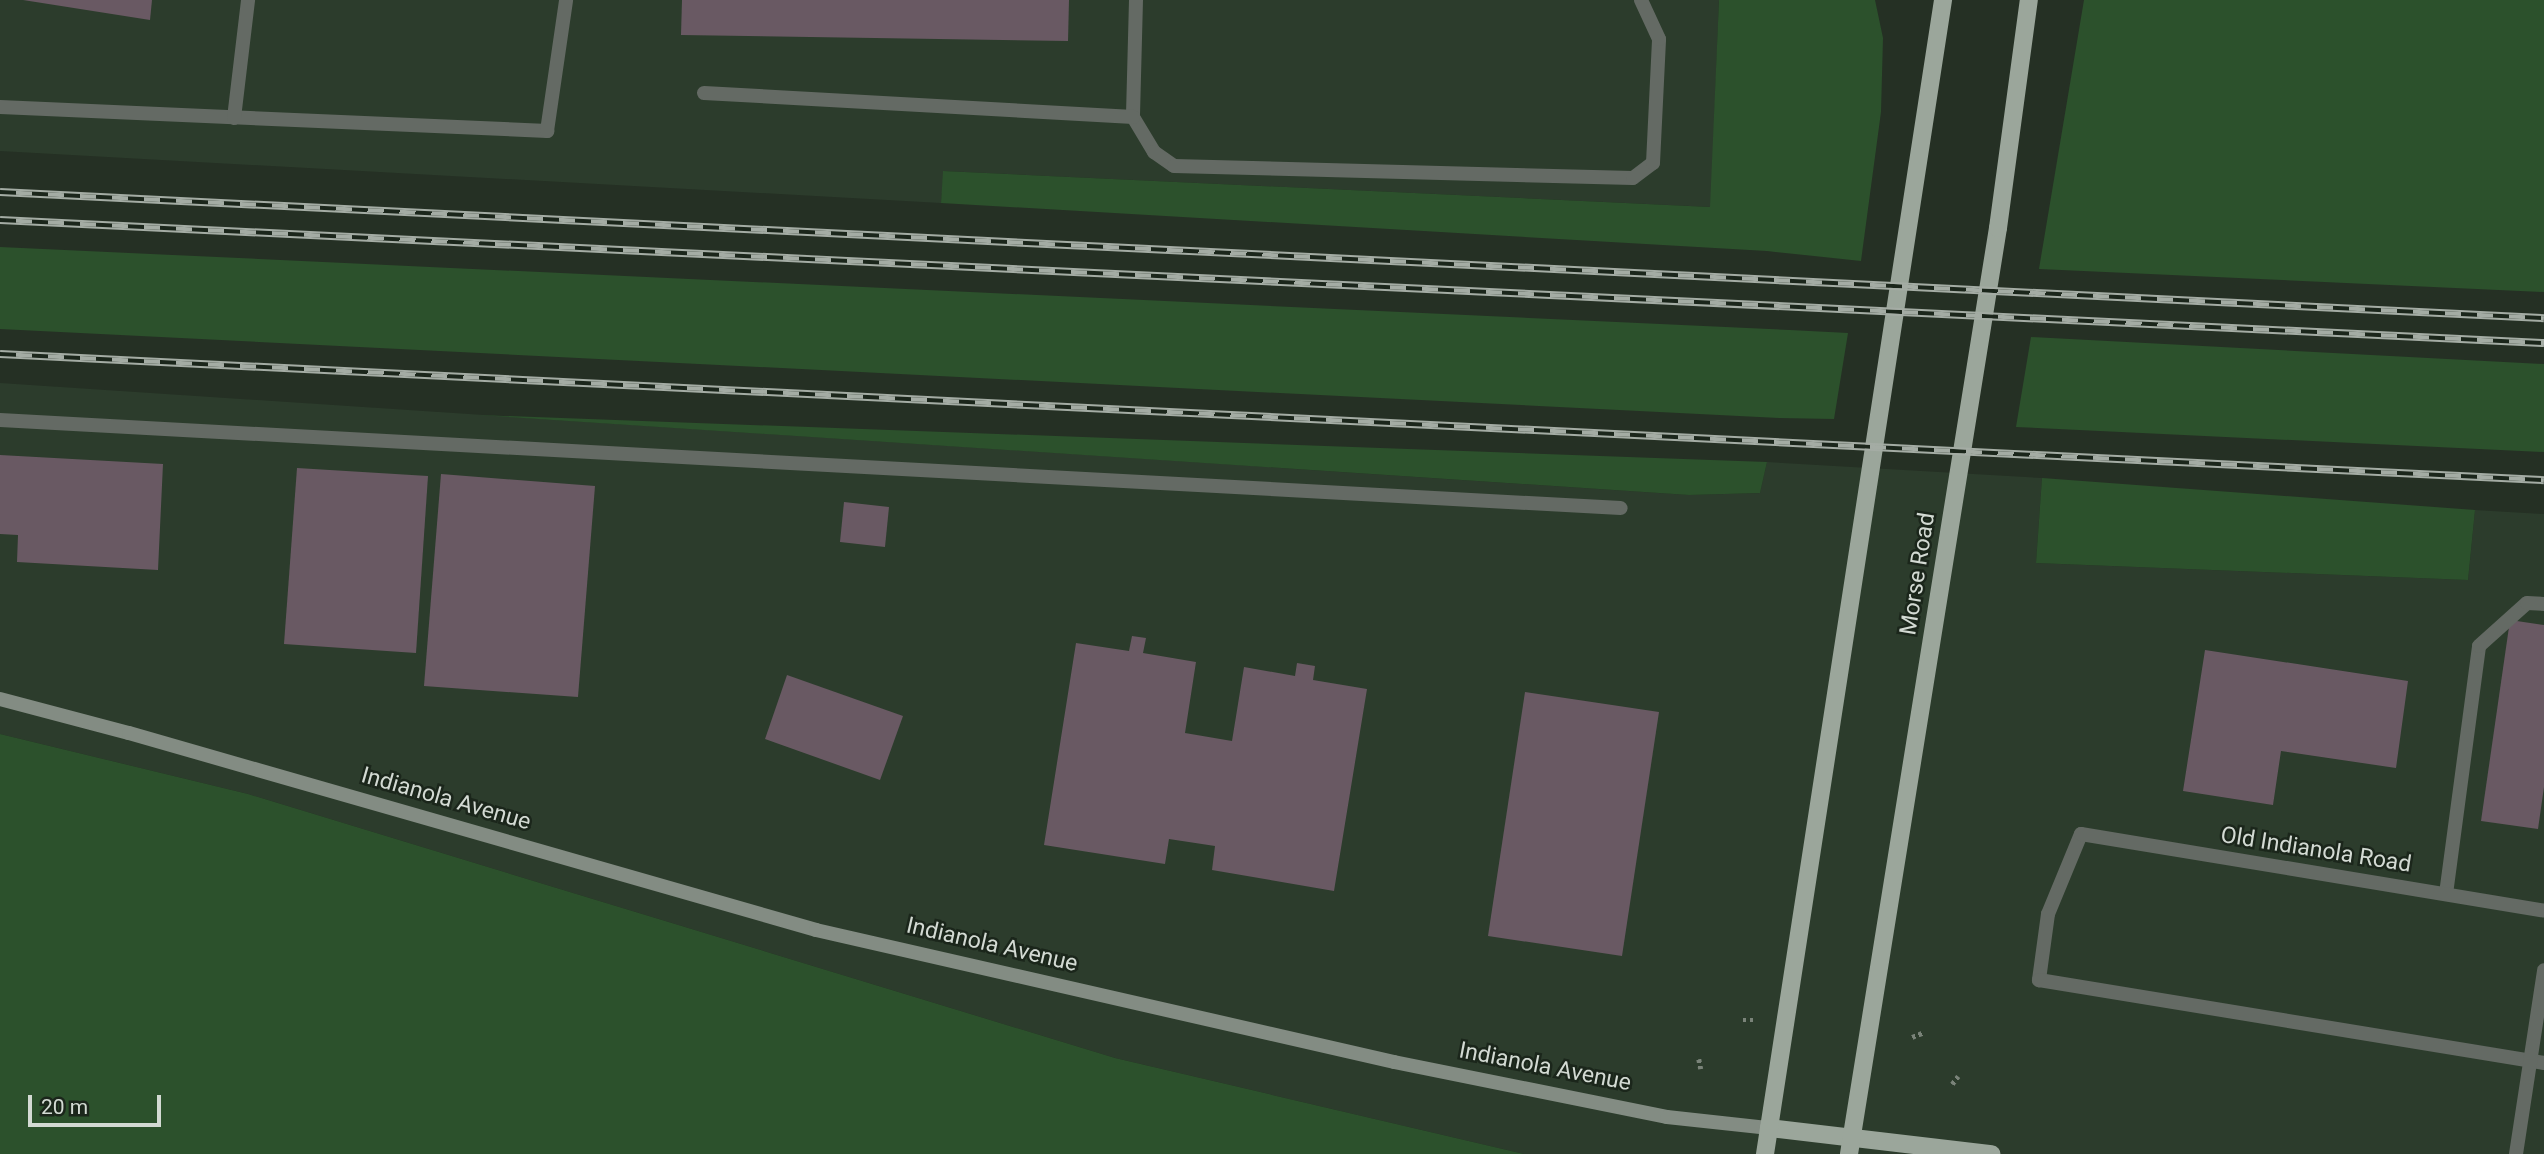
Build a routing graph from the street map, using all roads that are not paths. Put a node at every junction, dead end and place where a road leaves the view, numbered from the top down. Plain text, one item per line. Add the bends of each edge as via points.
1 (248, 0) edge
2 (566, 0) edge
3 (1136, 0) edge
4 (1641, 0) edge
5 (1943, 0) edge
6 (2029, 0) edge
7 (704, 93) dead end
8 (0, 107) edge
9 (1133, 117) junction
10 (234, 118) junction
11 (0, 420) edge
12 (1621, 508) dead end
13 (2544, 604) edge
14 (0, 699) edge
15 (2445, 894) junction
16 (2544, 911) edge
17 (2544, 970) edge
18 (2537, 1063) edge
19 (1769, 1128) junction
20 (1850, 1146) edge
21 (1765, 1154) edge
22 (1991, 1154) edge
23 (2516, 1154) edge

1 - 10 street
2 - 10 street via 547,131
3 - 9 street
4 - 9 street via 1659,39 1653,163 1633,178 1174,166 1154,152
5 - 19 main road
6 - 20 main road, Morse Road via 1996,242
7 - 9 street
8 - 10 street
11 - 12 street
13 - 15 street via 2527,603 2479,646
14 - 19 main road, Indianola Avenue via 816,929 1394,1062 1667,1117
15 - 16 street, Old Indianola Road
15 - 18 street, Old Indianola Road via 2081,834 2048,914 2039,980
17 - 18 street
18 - 23 street
19 - 20 main road, Indianola Avenue
19 - 21 main road
20 - 22 main road, Indianola Avenue

